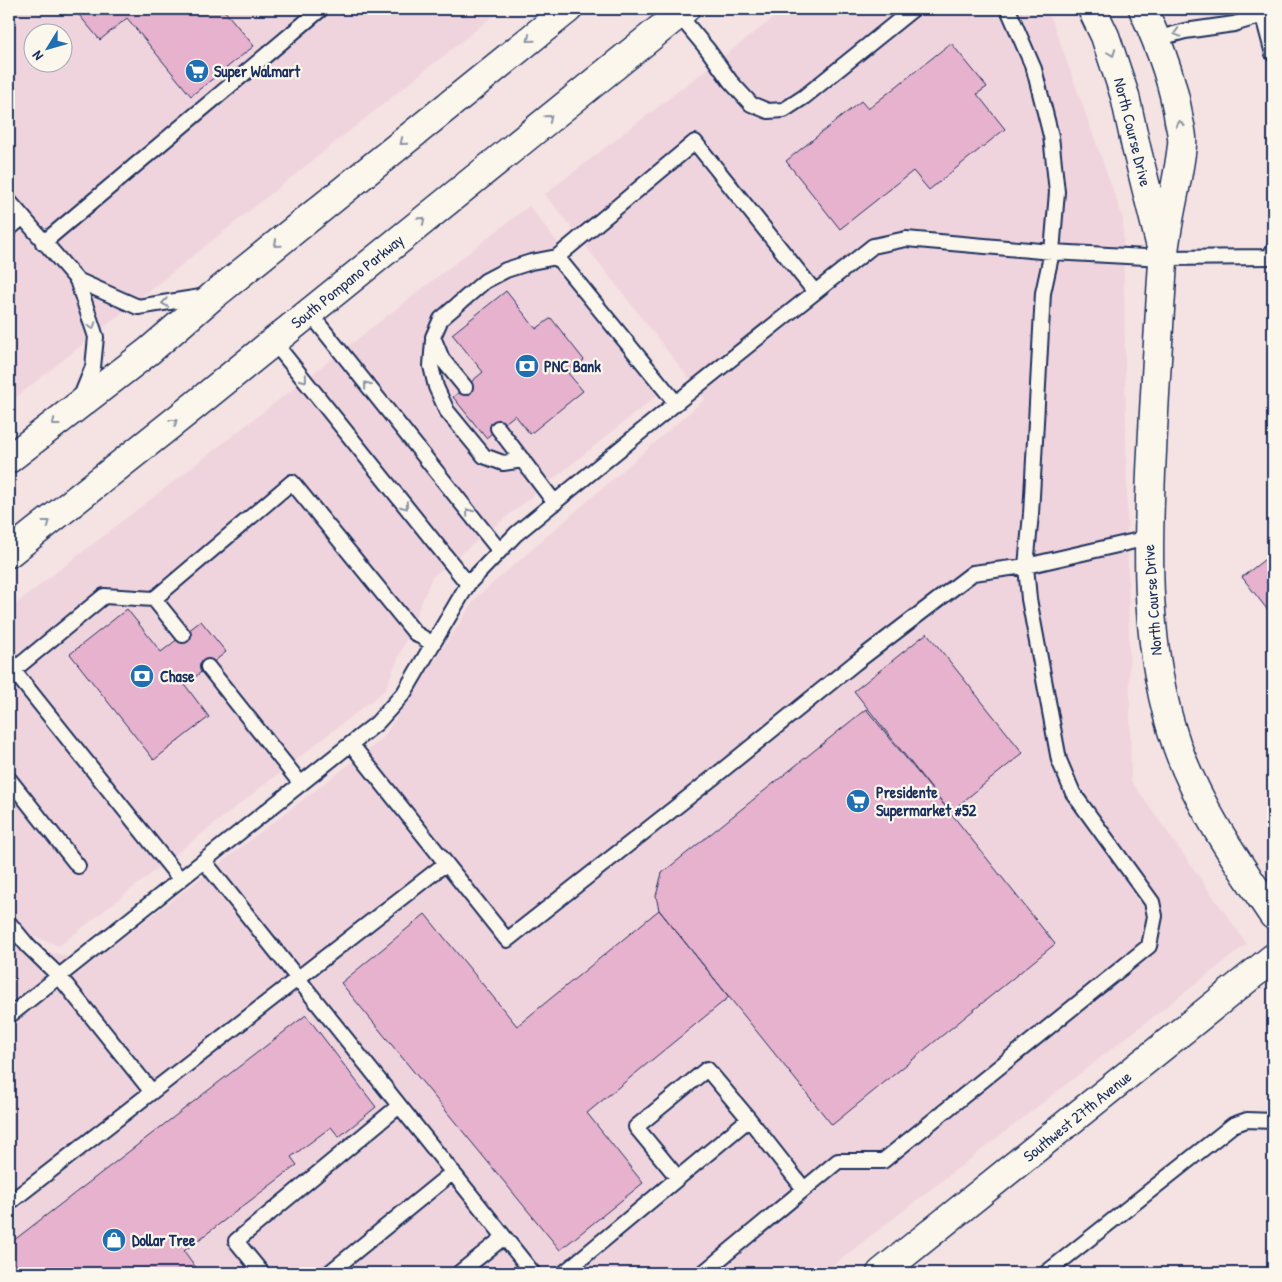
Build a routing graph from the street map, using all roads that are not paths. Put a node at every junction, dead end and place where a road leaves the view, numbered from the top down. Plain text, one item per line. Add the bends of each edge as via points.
1 (321, 9) edge
2 (568, 9) edge
3 (913, 9) edge
4 (1008, 9) edge
5 (1092, 9) edge
6 (1143, 9) edge
7 (681, 11) edge
8 (1266, 12) edge
9 (1156, 39) junction
10 (1273, 54) edge
11 (9, 201) edge
12 (22, 218) junction
13 (9, 229) edge
14 (44, 243) junction
15 (1273, 250) edge
16 (1052, 252) junction
17 (557, 257) junction
18 (1164, 258) junction
19 (77, 280) junction
20 (815, 292) junction
21 (214, 295) junction
22 (309, 312) junction
23 (433, 337) junction
24 (273, 341) junction
25 (465, 387) dead end
26 (676, 404) junction
27 (76, 407) junction
28 (498, 428) dead end
29 (9, 459) edge
30 (523, 460) junction
31 (555, 503) junction
32 (1148, 538) junction
33 (499, 550) junction
34 (9, 553) edge
35 (1026, 566) junction
36 (468, 584) junction
37 (154, 599) junction
38 (183, 635) dead end
39 (433, 644) junction
40 (208, 667) dead end
41 (11, 672) edge
42 (351, 744) junction
43 (9, 779) edge
44 (300, 784) junction
45 (204, 861) junction
46 (445, 864) junction
47 (78, 866) dead end
48 (180, 879) junction
49 (1273, 915) edge
50 (9, 923) edge
51 (1273, 958) edge
52 (59, 976) junction
53 (297, 979) junction
54 (9, 1016) edge
55 (152, 1092) junction
56 (399, 1106) junction
57 (749, 1119) junction
58 (1273, 1121) edge
59 (453, 1172) junction
60 (678, 1178) junction
61 (804, 1189) junction
62 (9, 1203) edge
63 (504, 1236) junction
64 (262, 1273) edge
65 (329, 1273) edge
66 (459, 1273) edge
67 (533, 1273) edge
68 (564, 1273) edge
69 (703, 1273) edge
70 (881, 1273) edge
71 (1046, 1273) edge

1 - 14 lane
2 -> 21 street
3 - 7 lane via 804,97 784,110 768,111 751,104 730,81
4 - 16 lane via 1034,69 1051,136 1056,192
5 -> 18 street, North Course Drive via 1126,96
6 - 9 street, North Course Drive
22 -> 7 street, South Pompano Parkway
8 -> 9 lane via 1234,24
8 - 10 lane
18 -> 9 street, North Course Drive via 1182,142 1173,90
11 - 12 lane
12 - 13 lane
12 - 14 lane
14 - 19 lane
15 - 18 lane via 1270,257
16 - 18 lane
16 - 20 lane via 906,239 872,246
16 - 35 lane via 1043,292 1032,514
17 - 20 lane via 695,142
17 - 23 lane via 506,270 485,281 441,319
17 - 26 lane
18 - 32 street, North Course Drive
21 -> 19 lane via 138,307
19 -> 27 lane via 96,337 93,367
20 - 26 lane
21 - 27 street via 149,351
22 - 24 street, South Pompano Parkway
33 -> 22 lane
23 - 25 lane via 442,358
23 - 30 lane via 430,366 447,411 484,456 502,463
34 -> 24 street, South Pompano Parkway
24 -> 36 lane
26 - 31 lane
27 -> 29 street
28 - 30 lane
30 - 31 lane
31 - 33 lane
32 - 35 lane
32 - 49 street, North Course Drive via 1151,624 1162,688 1177,746 1219,834
33 - 36 lane
35 - 46 lane via 973,573 507,940
35 - 61 lane via 1029,599 1059,760 1073,793 1152,902 1155,916 1149,946 882,1162 838,1161
36 - 39 lane
37 - 38 lane
37 - 39 lane via 292,482 414,633
37 - 41 lane via 104,596
39 - 42 lane via 404,693
40 - 44 lane
41 - 48 lane
42 - 44 lane
42 - 46 lane
43 - 47 lane
44 - 45 lane
45 - 48 lane
45 - 53 lane
46 - 53 lane
48 - 52 lane
50 - 52 lane
51 - 70 street, Southwest 27th Avenue
52 - 54 lane
52 - 55 lane
53 - 55 lane
53 - 56 lane
55 - 62 lane
56 - 59 lane
56 - 64 lane via 236,1241
57 - 60 lane
57 - 60 lane via 706,1069 636,1126
57 - 61 lane
58 - 71 lane via 1247,1120 1233,1125
59 - 63 lane
59 - 65 lane
60 - 68 lane
61 - 69 lane
63 - 66 lane
63 - 67 lane

